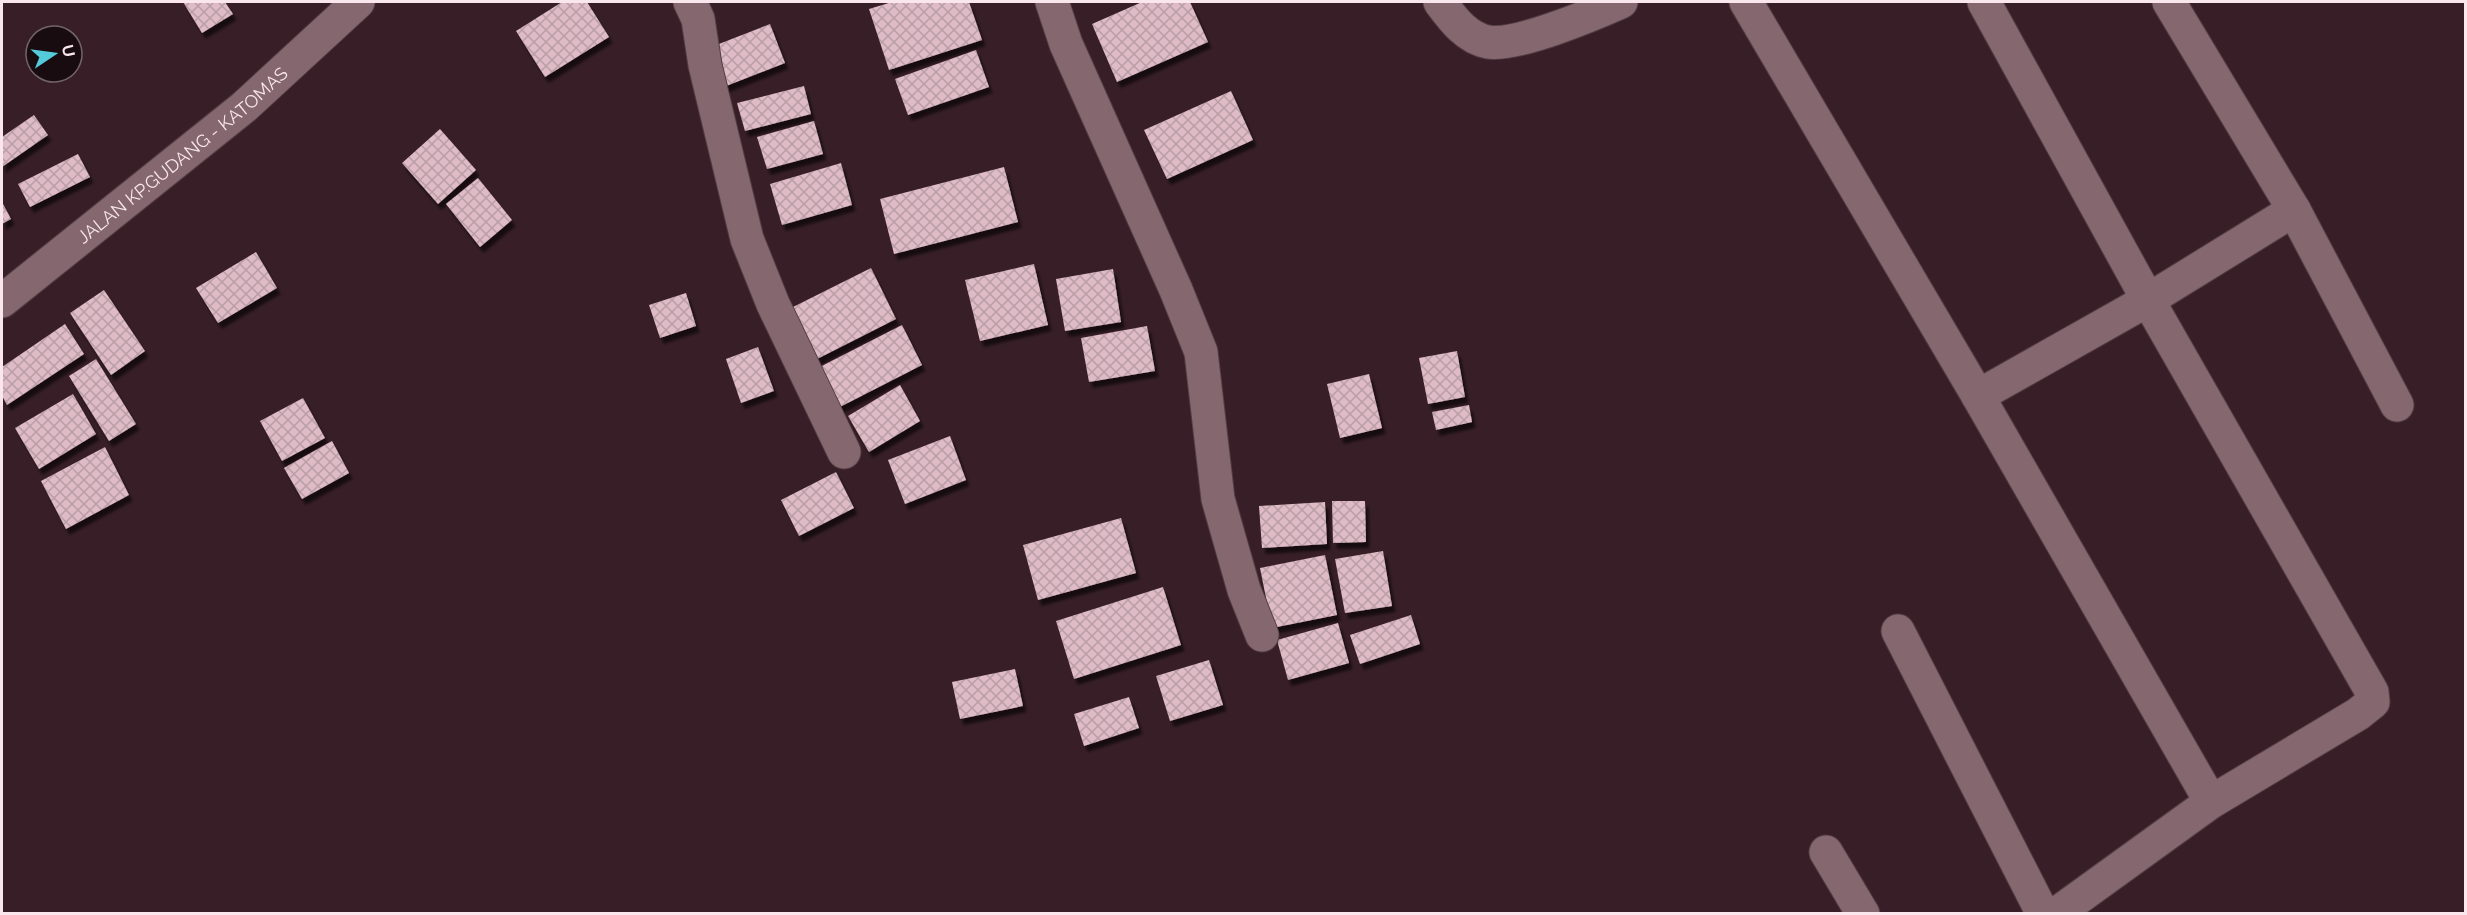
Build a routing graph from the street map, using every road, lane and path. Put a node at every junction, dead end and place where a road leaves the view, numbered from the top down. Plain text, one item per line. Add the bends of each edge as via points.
1 (358, 2) edge
2 (690, 2) edge
3 (1052, 2) edge
4 (1440, 2) edge
5 (1620, 2) edge
6 (1746, 2) edge
7 (1984, 2) edge
8 (2169, 2) edge
9 (2294, 210) junction
10 (2148, 300) junction
11 (2, 301) edge
12 (1978, 396) junction
13 (2397, 405) dead end
14 (844, 452) dead end
15 (1898, 631) dead end
16 (1262, 635) dead end
17 (2211, 802) junction
18 (1826, 852) dead end
19 (1863, 914) edge
20 (2043, 914) edge
21 (2056, 914) edge

1 - 11 street, JALAN KP.GUDANG - KATOMAS via 244,107
2 - 14 street via 698,20 747,239 773,304
3 - 16 street via 1066,44 1201,352 1218,499 1244,590
4 - 5 street via 1460,28 1488,42 1525,38
6 - 12 street
7 - 10 street
8 - 9 street
9 - 10 street
9 - 13 street
10 - 12 street
10 - 17 street via 2372,692 2373,702 2366,709
12 - 17 street
15 - 20 street
17 - 21 street
18 - 19 street

